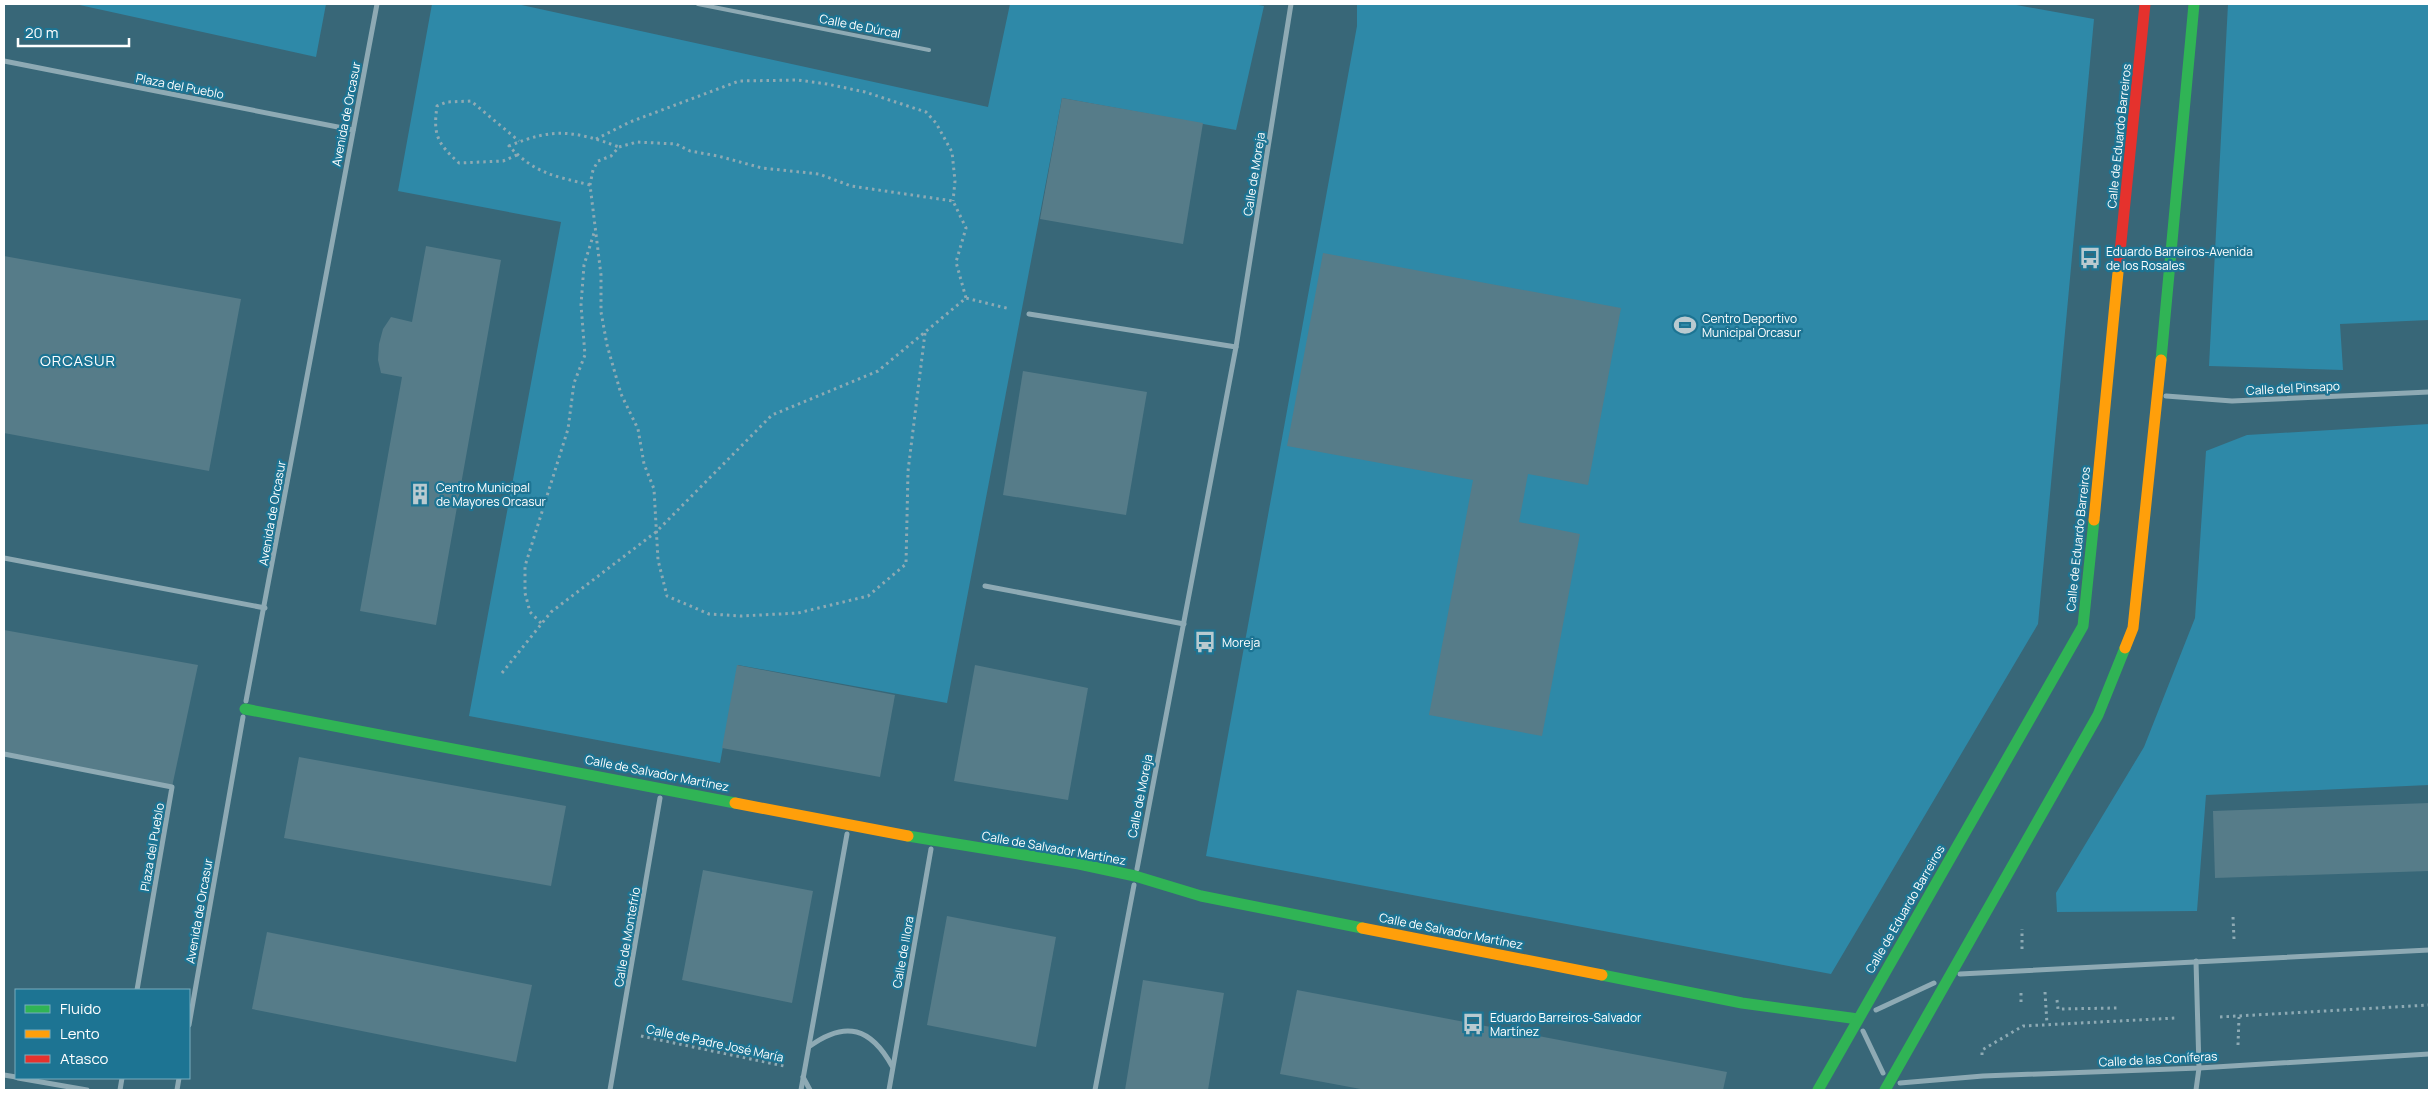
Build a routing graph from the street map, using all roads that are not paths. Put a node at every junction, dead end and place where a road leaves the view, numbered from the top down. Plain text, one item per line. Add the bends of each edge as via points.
1 (377, 4) edge
2 (698, 4) edge
3 (1291, 4) edge
4 (2145, 4) edge
5 (2194, 4) edge
6 (929, 50) dead end
7 (4, 62) edge
8 (353, 130) junction
9 (1029, 314) road end
10 (1236, 347) junction
11 (2429, 392) edge
12 (2158, 396) junction
13 (4, 558) edge
14 (985, 586) dead end
15 (265, 608) junction
16 (1184, 624) junction
17 (245, 708) junction
18 (4, 754) edge
19 (662, 788) junction
20 (848, 824) junction
21 (933, 841) junction
22 (1135, 876) junction
23 (2429, 950) edge
24 (2196, 961) junction
25 (1952, 974) junction
26 (137, 989) edge
27 (190, 1019) edge
28 (1858, 1019) junction
29 (810, 1046) junction
30 (2429, 1054) edge
31 (892, 1067) junction
32 (2199, 1068) junction
33 (803, 1077) junction
34 (23, 1079) edge
35 (1887, 1087) edge
36 (87, 1090) edge
37 (610, 1090) edge
38 (801, 1090) edge
39 (810, 1090) edge
40 (889, 1090) edge
41 (1095, 1090) edge
42 (1818, 1090) edge
43 (2196, 1090) edge

1 - 8 street, Avenida de Orcasur
2 - 6 lane, Calle de Dúrcal
3 - 10 street, Calle de Moreja
4 - 28 street, Calle de Eduardo Barreiros via 2084,626
5 - 12 street
7 - 8 street, Plaza del Pueblo
8 - 15 street, Avenida de Orcasur
9 - 10 street
10 - 16 street, Calle de Moreja
11 - 12 street, Calle del Pinsapo via 2232,401
12 - 25 street via 2133,628 2098,715
13 - 15 street
14 - 16 street
15 - 17 street, Avenida de Orcasur
16 - 22 street, Calle de Moreja
17 - 19 street, Calle de Salvador Martínez
17 - 27 street, Avenida de Orcasur
18 - 26 street, Plaza del Pueblo via 172,787
19 - 20 street, Calle de Salvador Martínez
19 - 37 street, Calle de Montefrío
20 - 21 street, Calle de Salvador Martínez
20 - 29 street
21 - 22 street, Calle de Salvador Martínez
21 - 31 street, Calle de Illora
22 - 28 street, Calle de Salvador Martínez via 1220,900 1742,1003
22 - 41 street, Calle de Moreja
23 - 24 street
24 - 25 street
24 - 32 street
25 - 28 street
25 - 35 street
28 - 35 street
28 - 42 street, Calle de Eduardo Barreiros
29 - 31 street via 825,1035 852,1030 876,1042
29 - 33 street
30 - 32 street, Calle de las Coníferas
31 - 40 street, Calle de Illora
32 - 35 street, Calle de las Coníferas via 1983,1076
32 - 43 street
33 - 38 street
33 - 39 street
34 - 36 street

